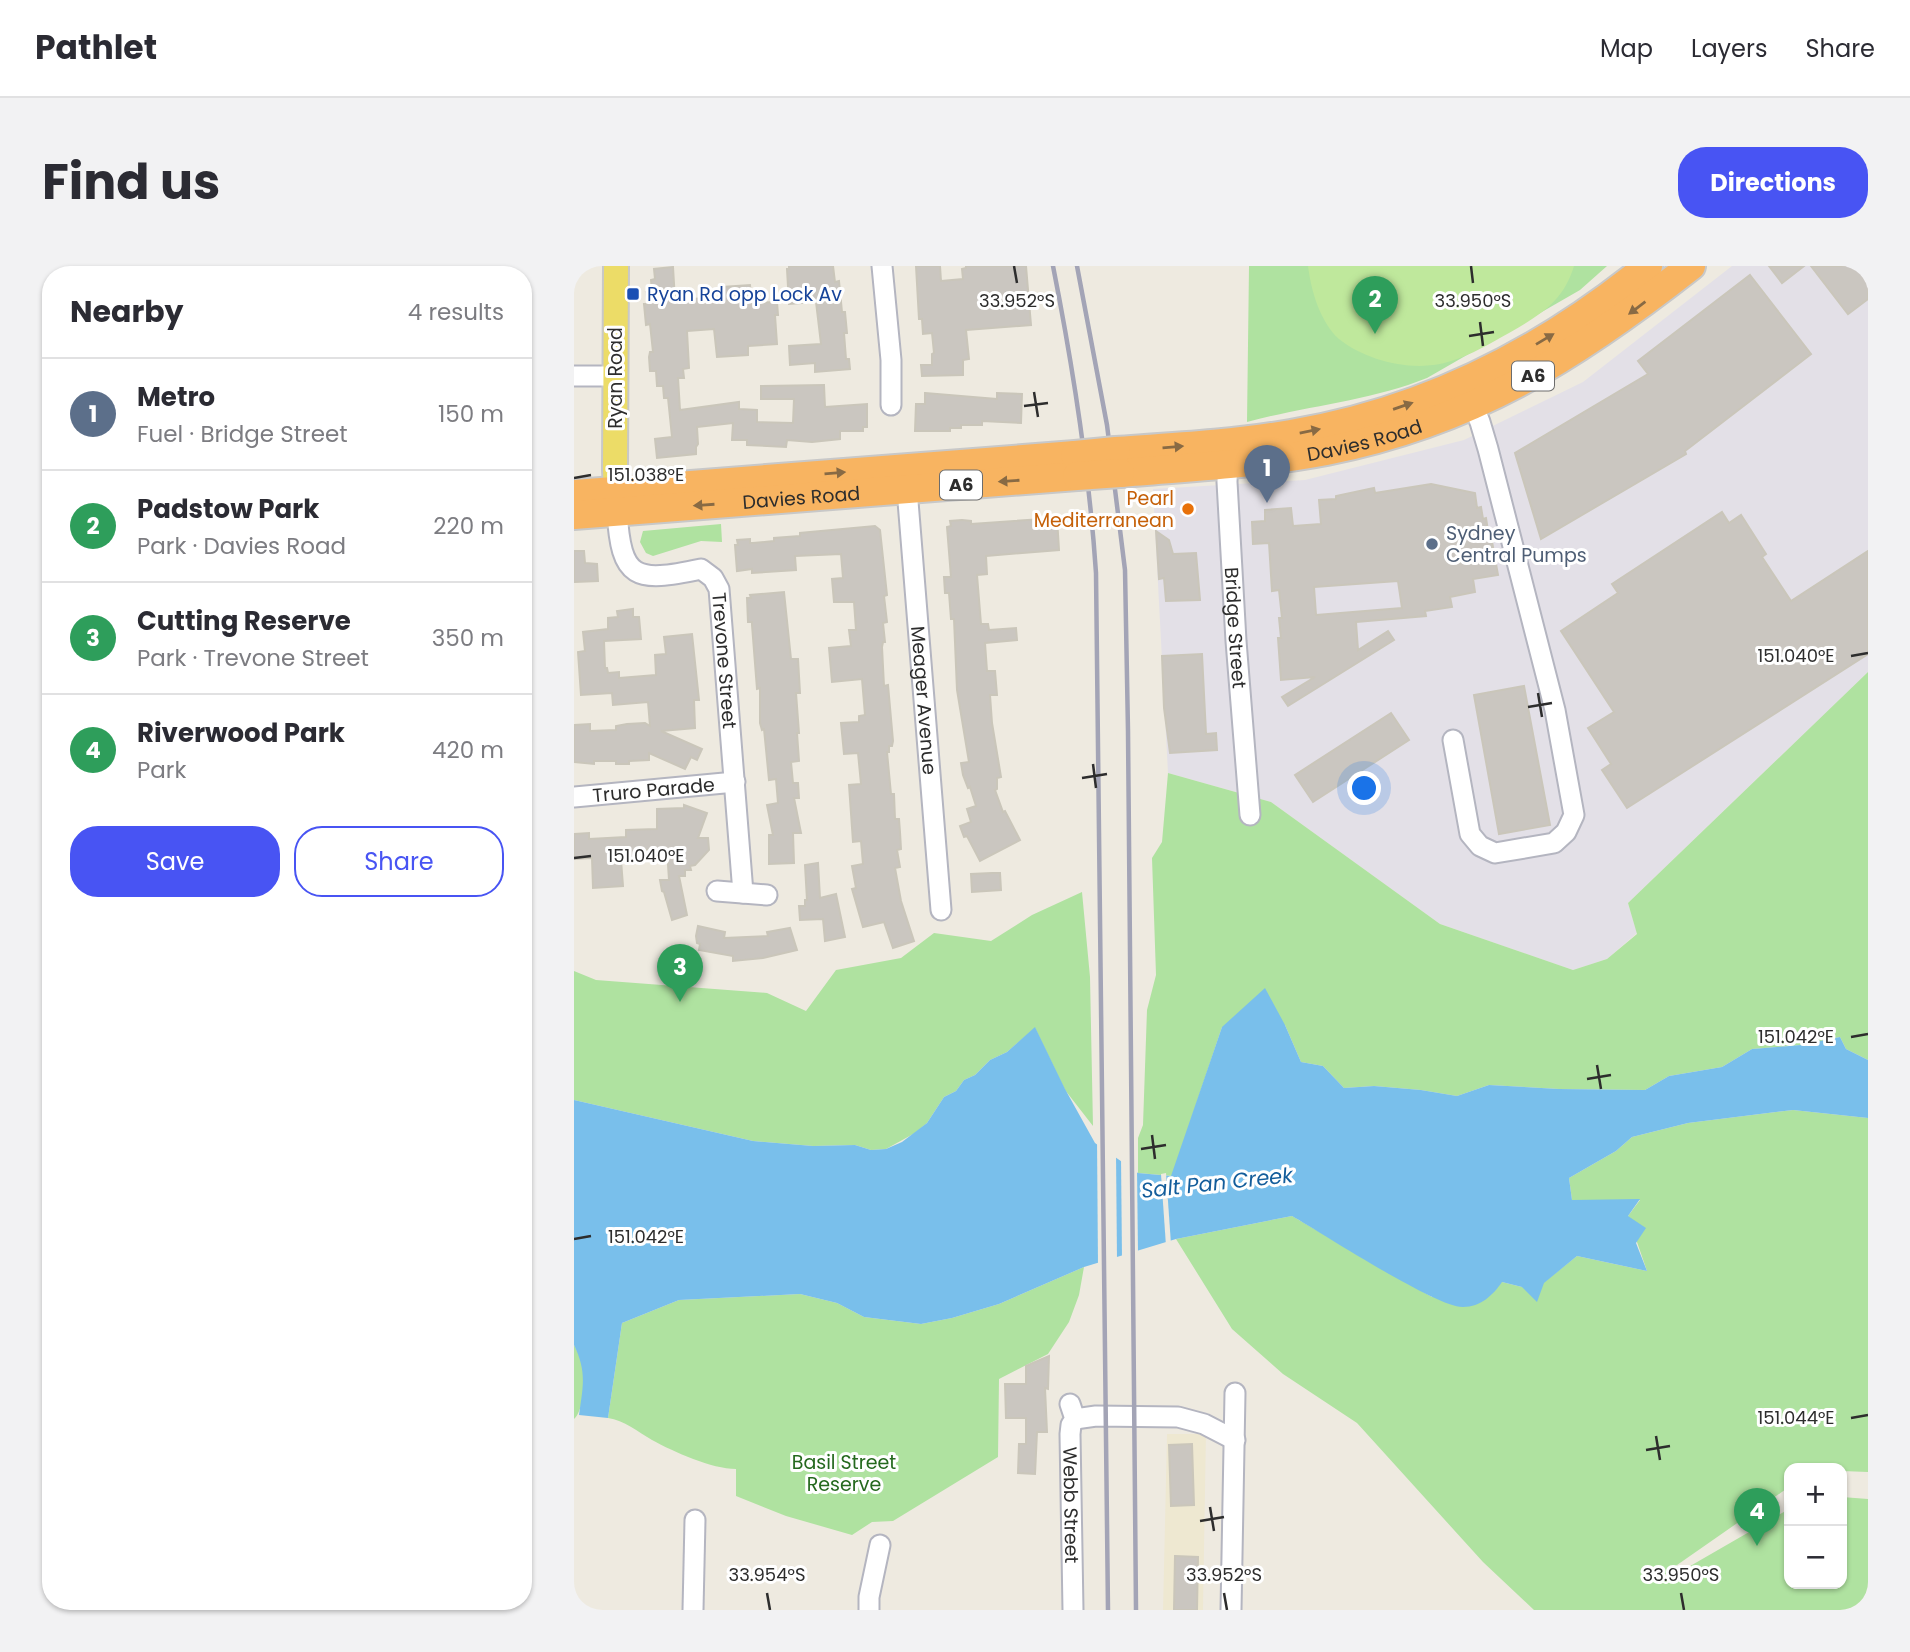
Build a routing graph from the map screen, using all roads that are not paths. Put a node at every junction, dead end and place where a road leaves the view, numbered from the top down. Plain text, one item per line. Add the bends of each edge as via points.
1 (615, 266) edge
2 (883, 266) edge
3 (1648, 266) edge
4 (1691, 266) edge
5 (574, 376) edge
6 (615, 376) junction
7 (1468, 394) junction
8 (891, 405) dead end
9 (1228, 453) junction
10 (1076, 465) junction
11 (877, 470) junction
12 (908, 489) junction
13 (574, 494) edge
14 (617, 501) junction
15 (574, 515) edge
16 (1453, 740) dead end
17 (735, 782) junction
18 (574, 797) edge
19 (1250, 815) dead end
20 (717, 891) dead end
21 (743, 893) junction
22 (767, 895) dead end
23 (941, 910) dead end
24 (1235, 1393) dead end
25 (1235, 1440) junction
26 (695, 1520) dead end
27 (880, 1545) dead end
28 (693, 1610) edge
29 (869, 1610) edge
30 (1073, 1610) edge
31 (1231, 1610) edge

1 - 6 main road, Ryan Road
2 - 8 street
7 -> 3 highway, Davies Road / A6
4 -> 7 highway, Davies Road / A6 via 1578,350 1528,379
5 - 6 street
6 - 14 main road, Ryan Road
7 - 9 highway, Davies Road / A6 via 1406,405
7 - 16 street via 1488,449 1555,710 1573,815 1566,832 1554,843 1495,853 1480,846 1470,834
9 - 10 highway, Davies Road / A6, bridge
9 - 19 street, Bridge Street
10 - 11 highway, Davies Road / A6
10 -> 12 highway, Davies Road / A6
11 - 12 highway
14 -> 11 highway, Davies Road / A6
12 -> 14 highway, Davies Road / A6
12 - 23 street, Meager Avenue
13 - 14 highway, Davies Road / A6
14 - 15 highway, Davies Road / A6
14 - 17 street, Trevone Street via 623,556 632,569 651,575 701,569 716,583
17 - 18 street, Truro Parade
17 - 21 street, Trevone Street
20 - 21 street
21 - 22 street
24 - 25 street
25 - 30 street, Webb Street via 1204,1424 1168,1416 1096,1416 1073,1411
25 - 31 street
26 - 28 street
27 - 29 street

